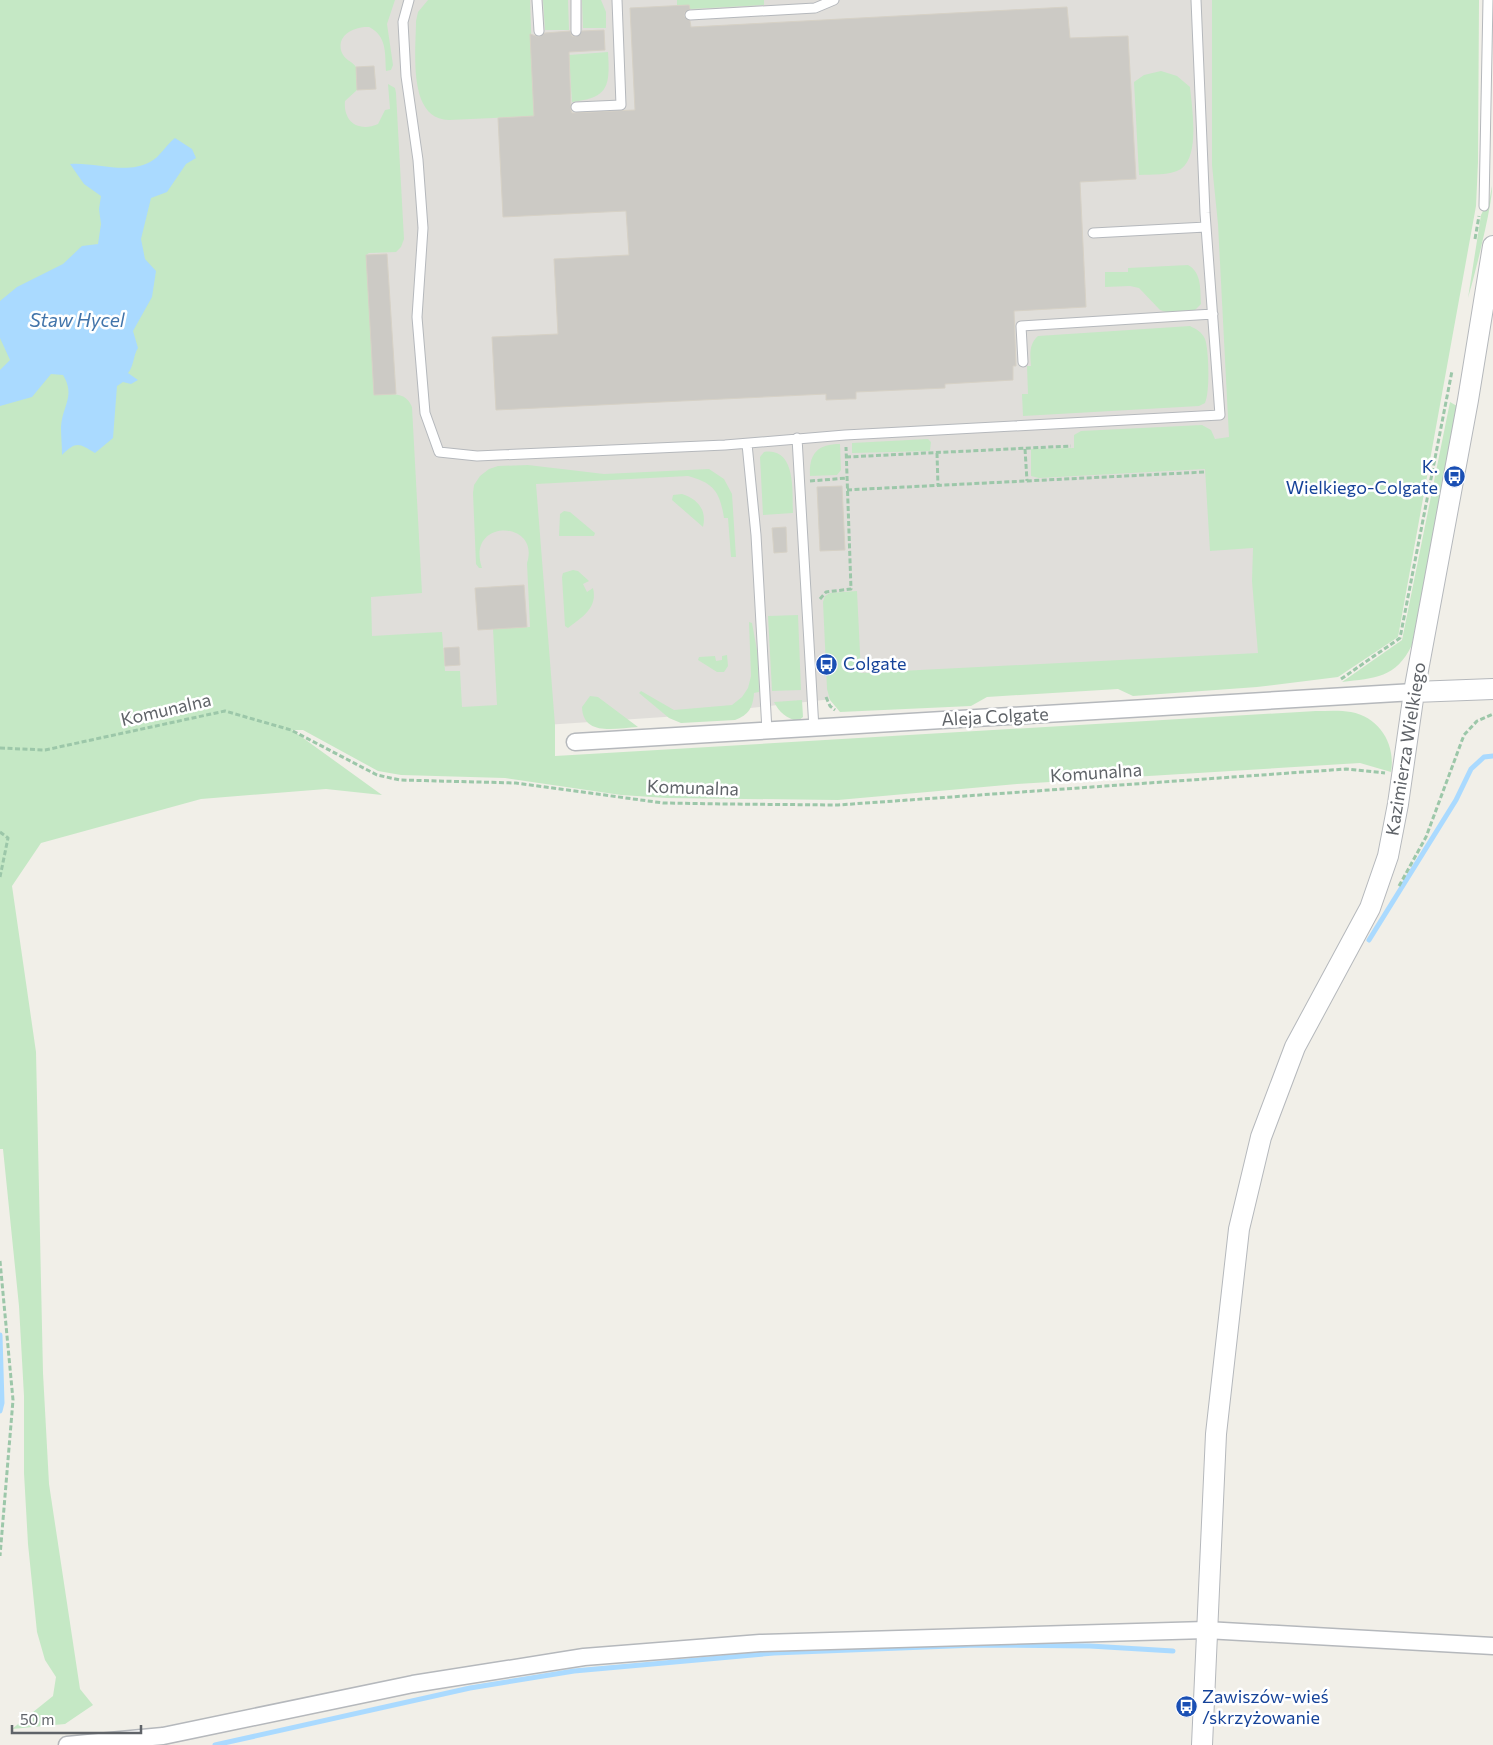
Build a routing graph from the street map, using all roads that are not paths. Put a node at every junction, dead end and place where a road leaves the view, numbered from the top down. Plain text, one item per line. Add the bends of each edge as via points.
1 (408, 0) edge
2 (537, 0) edge
3 (576, 0) edge
4 (617, 0) edge
5 (834, 0) edge
6 (1196, 0) edge
7 (1488, 0) edge
8 (690, 15) dead end
9 (539, 31) dead end
10 (576, 31) dead end
11 (576, 107) dead end
12 (1484, 206) road end
13 (1206, 227) junction
14 (1093, 233) dead end
15 (1484, 245) edge
16 (1213, 314) junction
17 (1023, 362) dead end
18 (797, 438) junction
19 (746, 444) junction
20 (1493, 688) edge
21 (1414, 692) junction
22 (814, 728) junction
23 (768, 731) junction
24 (576, 742) dead end
25 (1206, 1630) junction
26 (1493, 1646) edge
27 (67, 1745) edge
28 (1202, 1745) edge

1 - 19 lane via 403,22 406,76 424,228 417,316 425,413 439,452 477,456
2 - 9 lane
3 - 10 lane
4 - 11 lane via 621,105
5 - 8 lane via 815,8
6 - 13 lane
7 - 12 lane
13 - 14 lane
13 - 16 lane
15 - 21 street, Kazimierza Wielkiego via 1468,400
16 - 17 lane via 1021,326
16 - 18 lane via 1220,415
18 - 19 lane
18 - 22 lane
19 - 23 lane via 756,535
20 - 21 street
21 - 22 street, Aleja Colgate
21 - 25 street, Kazimierza Wielkiego via 1388,856 1370,908 1295,1047 1262,1137 1239,1228 1216,1434
22 - 23 street, Aleja Colgate
23 - 24 street, Aleja Colgate
25 - 26 street
25 - 27 street via 760,1643 584,1657 413,1684 163,1736
25 - 28 street, Kazimierza Wielkiego

